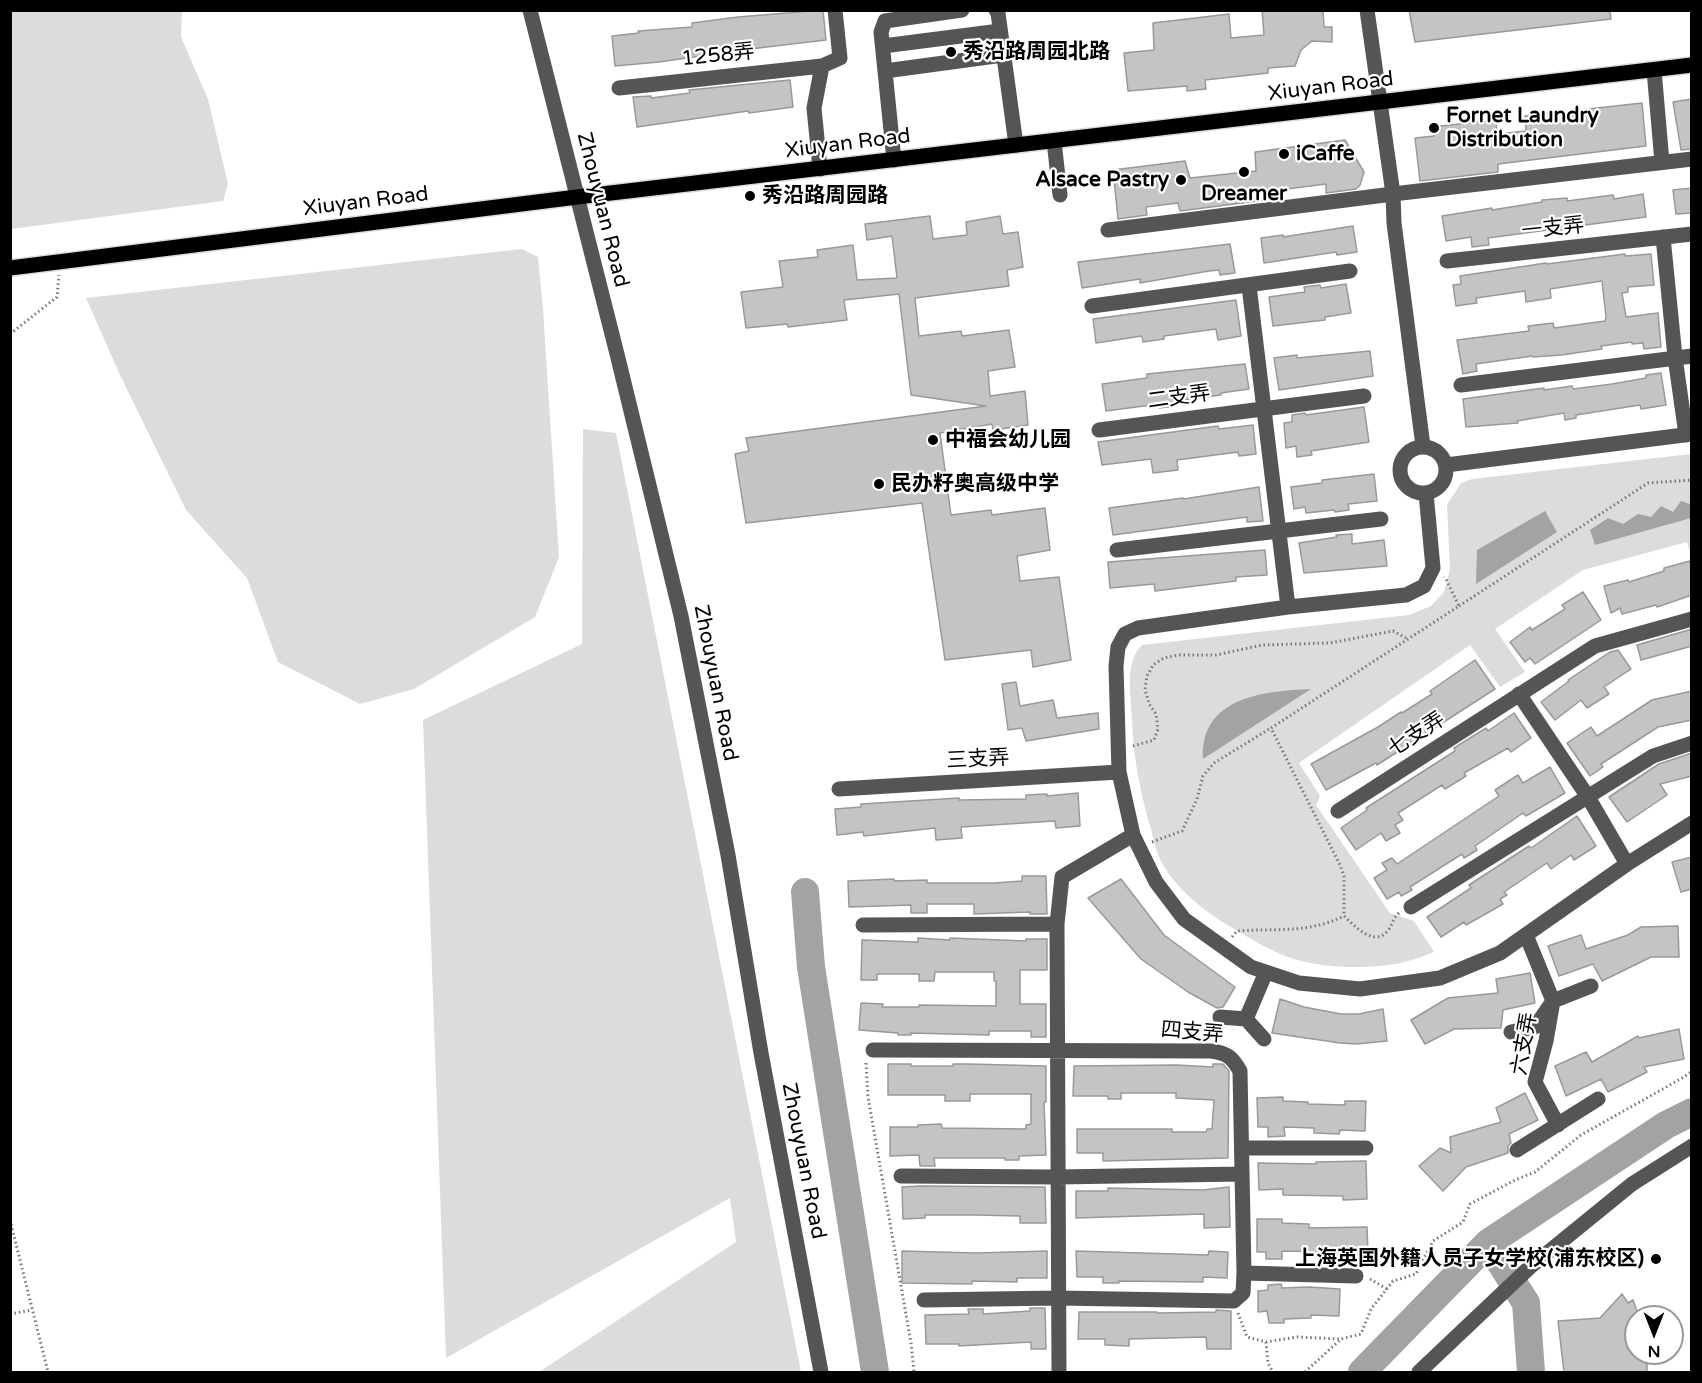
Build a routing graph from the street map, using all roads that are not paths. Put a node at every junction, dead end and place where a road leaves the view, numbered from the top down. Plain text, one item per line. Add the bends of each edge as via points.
1 (530, 10) edge
2 (835, 10) edge
3 (962, 10) edge
4 (996, 10) edge
5 (1367, 10) edge
6 (1000, 31) junction
7 (883, 46) junction
8 (1003, 55) junction
9 (1692, 65) edge
10 (822, 66) junction
11 (1654, 70) junction
12 (885, 71) junction
13 (619, 88) dead end
14 (1379, 102) junction
15 (1054, 141) junction
16 (1016, 146) junction
17 (1692, 159) edge
18 (894, 160) junction
19 (1662, 162) junction
20 (820, 169) junction
21 (1393, 194) junction
22 (1060, 195) dead end
23 (577, 197) junction
24 (1108, 230) dead end
25 (1692, 234) edge
26 (1663, 237) junction
27 (1447, 261) dead end
28 (10, 268) edge
29 (1350, 271) dead end
30 (1249, 285) junction
31 (1092, 306) dead end
32 (1692, 356) edge
33 (1675, 357) junction
34 (1461, 385) dead end
35 (1364, 396) dead end
36 (1265, 408) junction
37 (1099, 430) dead end
38 (1689, 435) edge
39 (1423, 446) junction
40 (1446, 465) junction
41 (1426, 494) junction
42 (1382, 519) dead end
43 (1280, 531) junction
44 (1118, 550) dead end
45 (1288, 607) junction
46 (1692, 619) edge
47 (1519, 694) junction
48 (1692, 742) edge
49 (1119, 772) junction
50 (839, 789) dead end
51 (1588, 797) junction
52 (1338, 811) dead end
53 (1692, 823) edge
54 (1136, 841) junction
55 (1627, 864) junction
56 (1411, 907) road end
57 (1057, 924) junction
58 (863, 925) dead end
59 (1526, 935) junction
60 (1266, 972) junction
61 (1591, 986) dead end
62 (1553, 1001) junction
63 (1220, 1017) dead end
64 (1246, 1019) junction
65 (1510, 1032) dead end
66 (1264, 1040) dead end
67 (873, 1050) road end
68 (1057, 1050) junction
69 (1599, 1099) dead end
70 (1558, 1125) junction
71 (1692, 1146) edge
72 (1242, 1148) junction
73 (1366, 1148) dead end
74 (1517, 1150) dead end
75 (1241, 1174) junction
76 (901, 1176) dead end
77 (1057, 1177) junction
78 (1244, 1273) junction
79 (1356, 1276) road end
80 (1058, 1298) junction
81 (924, 1300) dead end
82 (821, 1372) edge
83 (1059, 1372) edge
84 (1419, 1372) edge

1 - 23 street, Zhouyuan Road
2 - 10 street via 840,58
3 - 7 street via 885,21 881,32
4 - 6 street
5 - 14 street
6 - 7 street
6 - 8 street
7 - 12 street
8 - 12 street
8 - 16 street
9 - 11 main road, Xiuyan Road
10 - 13 street, 1258弄
10 - 20 street via 814,108
11 - 14 main road, Xiuyan Road
11 - 19 street
12 - 18 street
14 - 15 main road, Xiuyan Road
14 - 21 street
15 - 16 main road, Xiuyan Road
15 - 22 street
16 - 18 main road, Xiuyan Road
17 - 19 street
18 - 20 main road, Xiuyan Road
19 - 21 street
20 - 23 main road, Xiuyan Road
21 - 24 street
21 - 39 street
23 - 28 main road, Xiuyan Road
23 - 82 street, Zhouyuan Road via 681,616
25 - 26 street, 一支弄
26 - 27 street, 一支弄
26 - 33 street
29 - 30 street
30 - 31 street
30 - 36 street
32 - 33 street
33 - 34 street
33 - 38 street
35 - 36 street, 二支弄
36 - 37 street, 二支弄
36 - 43 street
38 - 40 street
39 - 40 street via 1434,449
39 - 41 street via 1405,454 1399,474 1413,492
40 - 41 street via 1443,482
41 - 45 street via 1433,568 1424,586 1406,595
42 - 43 street
43 - 44 street
43 - 45 street
45 - 49 street via 1138,628 1125,634 1118,647 1116,666
46 - 47 street, 七支弄 via 1595,646
47 - 51 street
47 - 52 street, 七支弄
48 - 51 street via 1653,756
49 - 50 street, 三支弄
49 - 54 street
51 - 55 street
51 - 56 street
53 - 55 street
54 - 57 street via 1062,877
54 - 60 street via 1156,882 1184,918 1251,967
55 - 59 street
57 - 58 street
57 - 68 street
59 - 60 street via 1500,953 1440,978 1360,989 1299,983
59 - 62 street, 六支弄
60 - 64 street
61 - 62 street, 六支弄
62 - 65 street, 六支弄 via 1535,1027
62 - 70 street, 六支弄 via 1535,1082
63 - 64 street
64 - 66 street
67 - 68 street, 四支弄
68 - 72 street, 四支弄 via 1224,1053 1233,1058 1240,1071
68 - 77 street
69 - 70 street
70 - 74 street
71 - 84 street via 1632,1184 1530,1267
72 - 73 street
72 - 75 street, 四支弄
75 - 77 street
75 - 78 street, 四支弄
76 - 77 street
77 - 80 street
78 - 79 street
78 - 80 street, 四支弄 via 1243,1293 1234,1301
80 - 81 street
80 - 83 street

